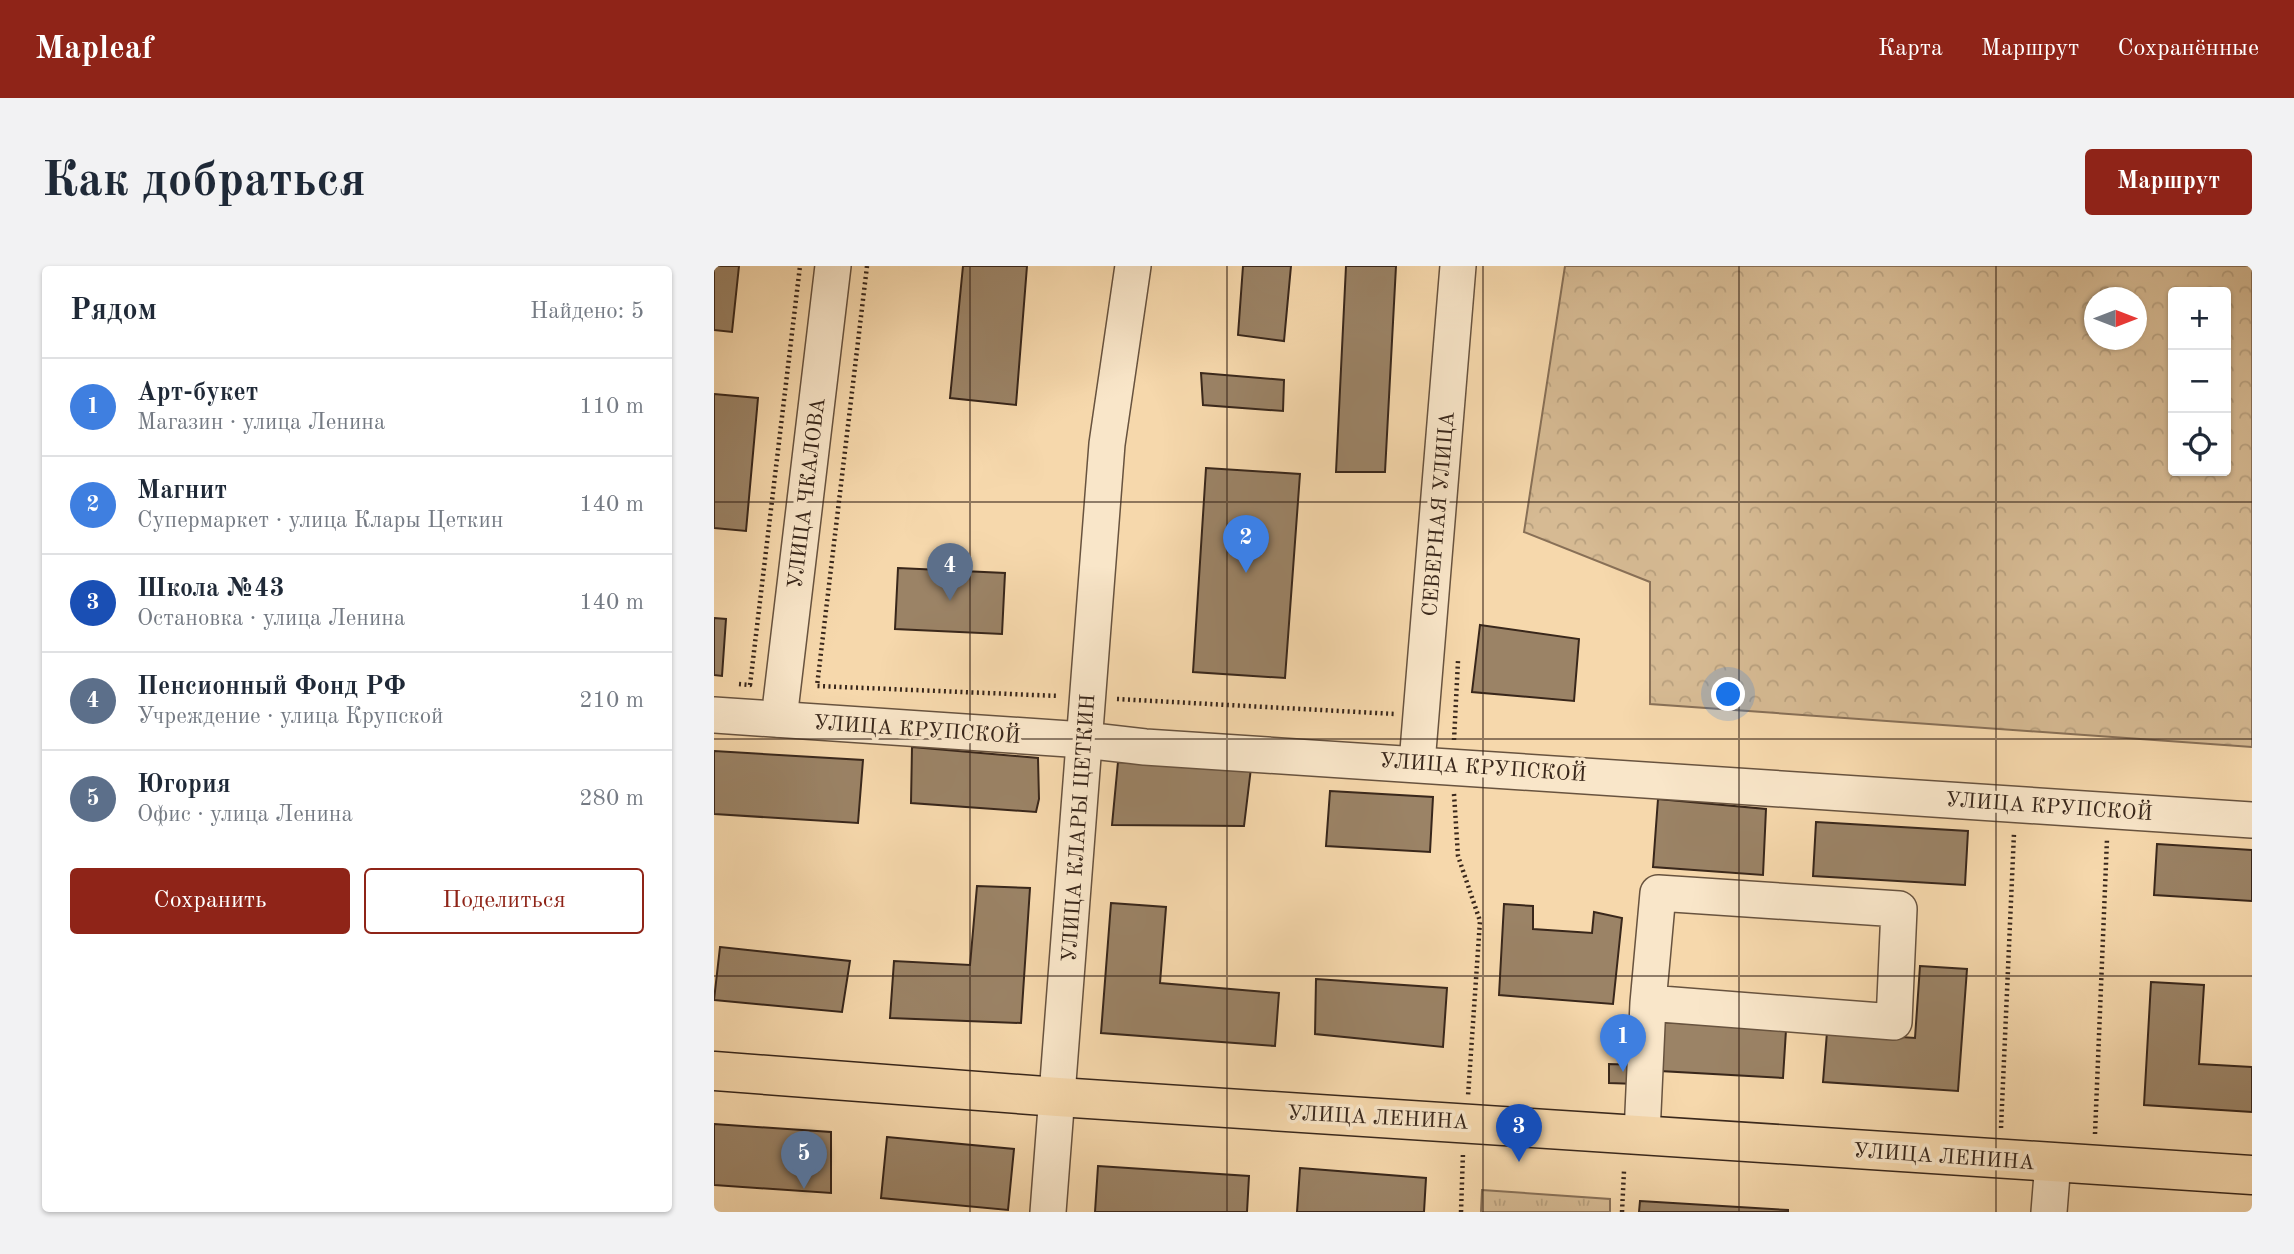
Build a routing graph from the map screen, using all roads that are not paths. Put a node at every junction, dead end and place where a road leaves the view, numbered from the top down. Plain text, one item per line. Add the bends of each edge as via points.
1 (834, 266) edge
2 (1133, 266) edge
3 (1458, 266) edge
4 (714, 715) edge
5 (779, 719) junction
6 (1084, 740) junction
7 (1417, 763) junction
8 (2252, 820) edge
9 (1648, 1003) junction
10 (714, 1071) edge
11 (1058, 1097) junction
12 (1642, 1134) junction
13 (2053, 1162) junction
14 (2252, 1175) edge
15 (1048, 1212) edge
16 (2049, 1212) edge

1 - 5 street, УЛИЦА ЧКАЛОВА
2 - 6 street, УЛИЦА КЛАРЫ ЦЕТКИН via 1107,444
3 - 7 street, СЕВЕРНАЯ УЛИЦА via 1438,716
4 - 5 street, УЛИЦА КРУПСКОЙ
5 - 6 street, УЛИЦА КРУПСКОЙ
6 - 7 street, УЛИЦА КРУПСКОЙ
6 - 11 street, УЛИЦА КЛАРЫ ЦЕТКИН
7 - 8 street, УЛИЦА КРУПСКОЙ
9 - 9 street via 1894,1022 1899,909 1658,893
9 - 12 street
10 - 11 main road, УЛИЦА ЛЕНИНА
11 - 12 main road, УЛИЦА ЛЕНИНА
11 - 15 street, УЛИЦА КЛАРЫ ЦЕТКИН
12 - 13 main road, УЛИЦА ЛЕНИНА
13 - 14 main road, УЛИЦА ЛЕНИНА
13 - 16 street

